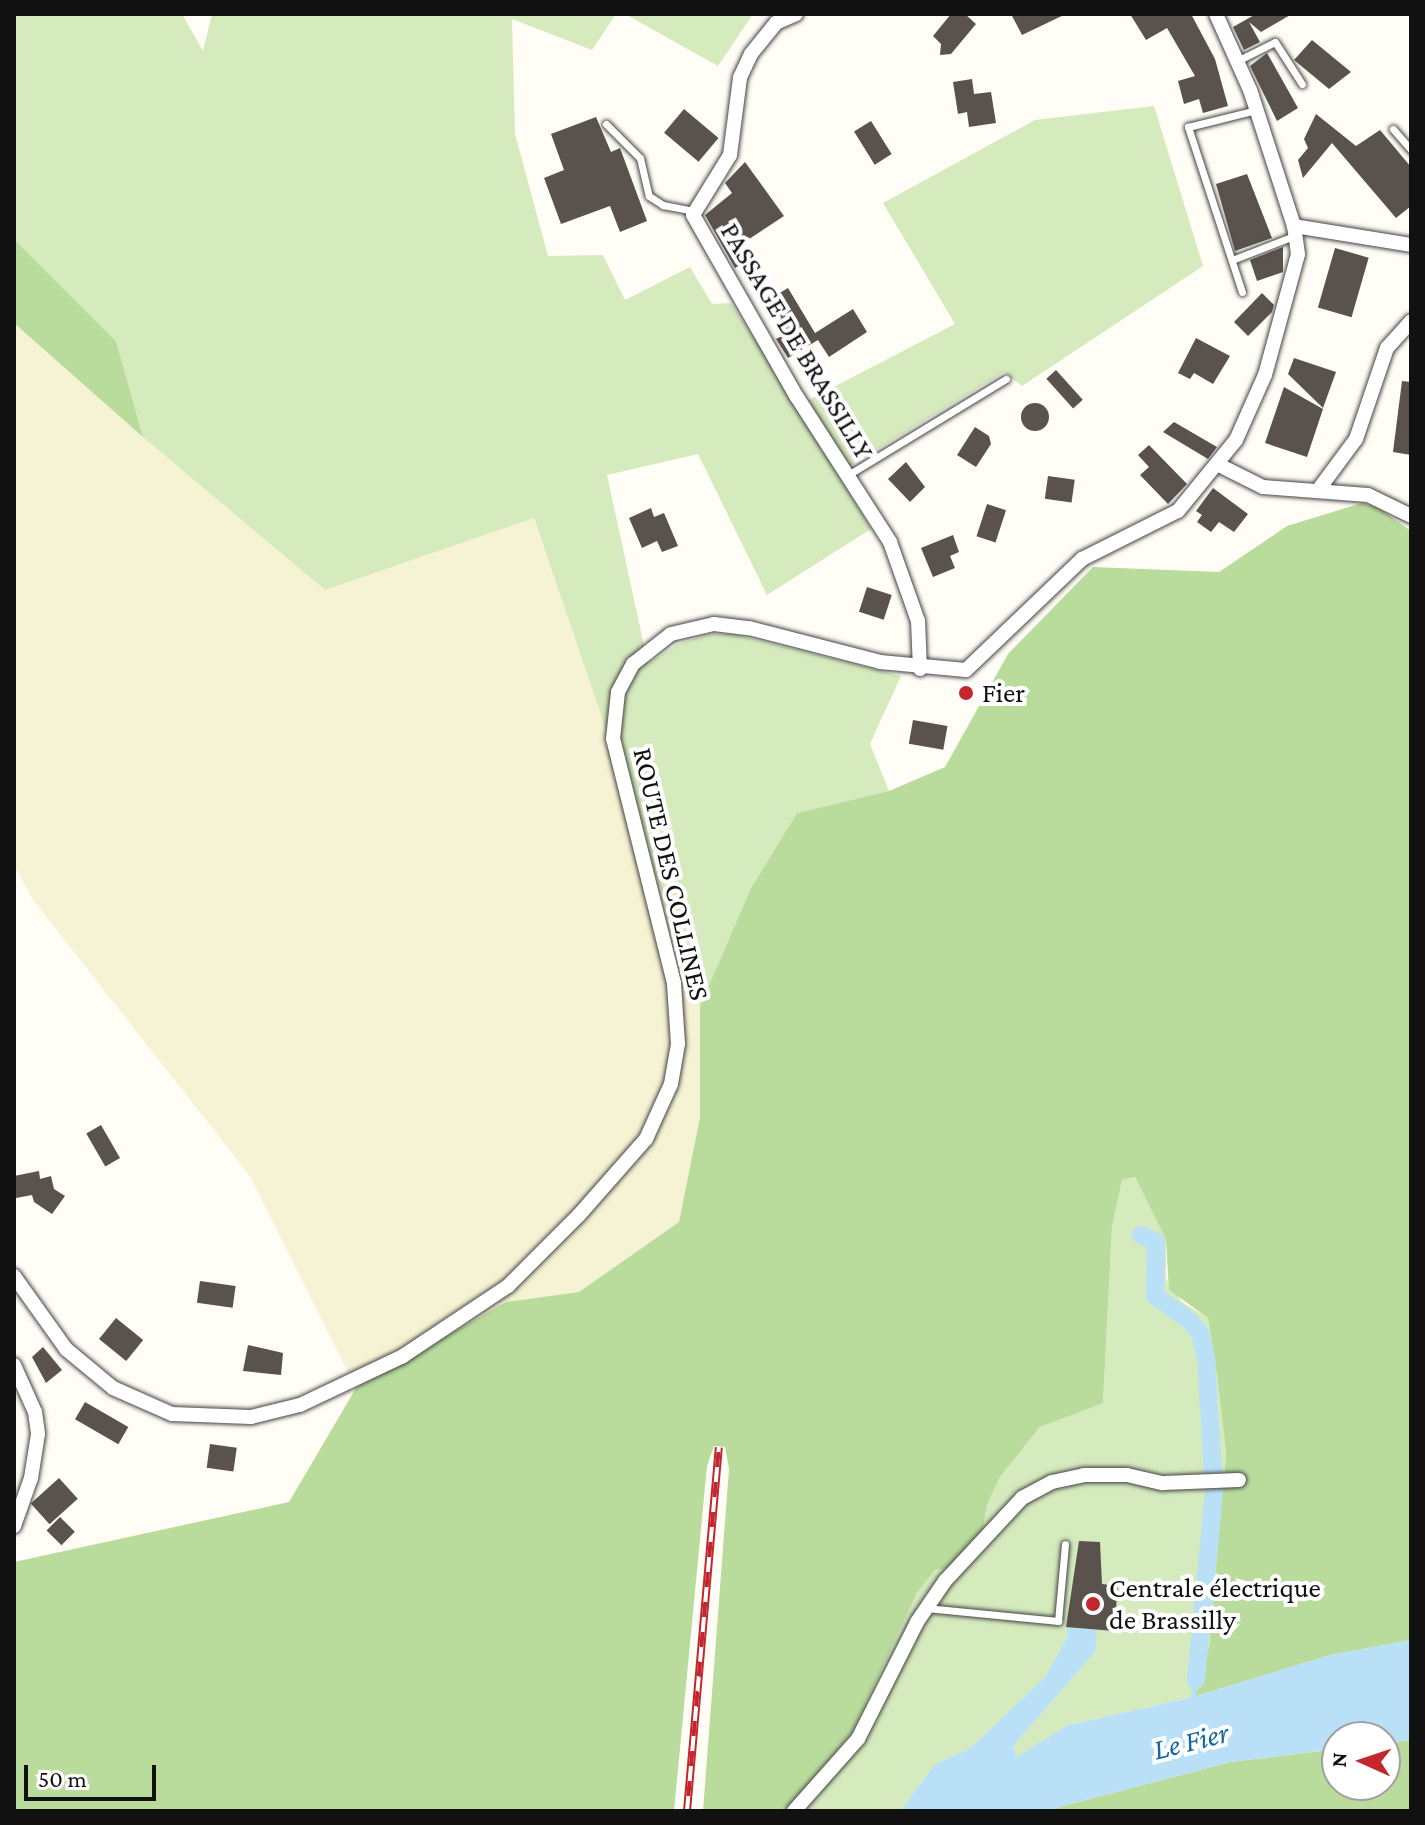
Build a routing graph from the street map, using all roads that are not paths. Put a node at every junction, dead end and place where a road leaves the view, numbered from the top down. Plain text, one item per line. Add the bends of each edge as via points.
1 (796, 14) edge
2 (1216, 14) edge
3 (1237, 61) junction
4 (1302, 84) dead end
5 (1256, 110) junction
6 (606, 124) dead end
7 (1393, 129) dead end
8 (1411, 150) edge
9 (693, 211) junction
10 (1295, 231) junction
11 (1411, 245) edge
12 (1232, 260) junction
13 (1242, 292) dead end
14 (1411, 321) edge
15 (1006, 379) dead end
16 (1219, 465) junction
17 (848, 475) junction
18 (1319, 489) junction
19 (1411, 516) edge
20 (920, 669) junction
21 (14, 1276) edge
22 (14, 1365) edge
23 (1239, 1480) dead end
24 (14, 1526) edge
25 (1065, 1544) dead end
26 (926, 1608) junction
27 (794, 1811) edge

1 - 9 street, PASSAGE DE BRASSILLY via 766,32 751,54 740,78 730,155
2 - 3 street
3 - 4 lane via 1275,42
3 - 5 street
5 - 10 street
5 - 12 lane via 1188,127
6 - 9 lane via 640,158 649,196
7 - 8 lane
9 - 17 street, PASSAGE DE BRASSILLY via 695,225 741,304
10 - 11 street
10 - 12 lane
10 - 16 street, ROUTE DES COLLINES via 1293,280 1265,375
12 - 13 lane
14 - 18 street via 1387,348 1356,439
15 - 17 lane
16 - 18 street via 1263,487
16 - 20 street, ROUTE DES COLLINES via 1166,521 1082,559 972,667 950,672
17 - 20 street, PASSAGE DE BRASSILLY via 890,542 908,585 920,632
18 - 19 street via 1368,495
20 - 21 street, ROUTE DES COLLINES via 714,624 671,634 633,664 618,692 613,739 674,983 678,1044 671,1084 632,1158 518,1276 472,1313 331,1392 271,1414 212,1420 150,1406 92,1373 66,1349
22 - 24 street via 35,1412 38,1434 31,1478
23 - 26 street via 1163,1483 1121,1474 1068,1477 1041,1486 1022,1498
25 - 26 lane via 1058,1621
26 - 27 street via 858,1739

